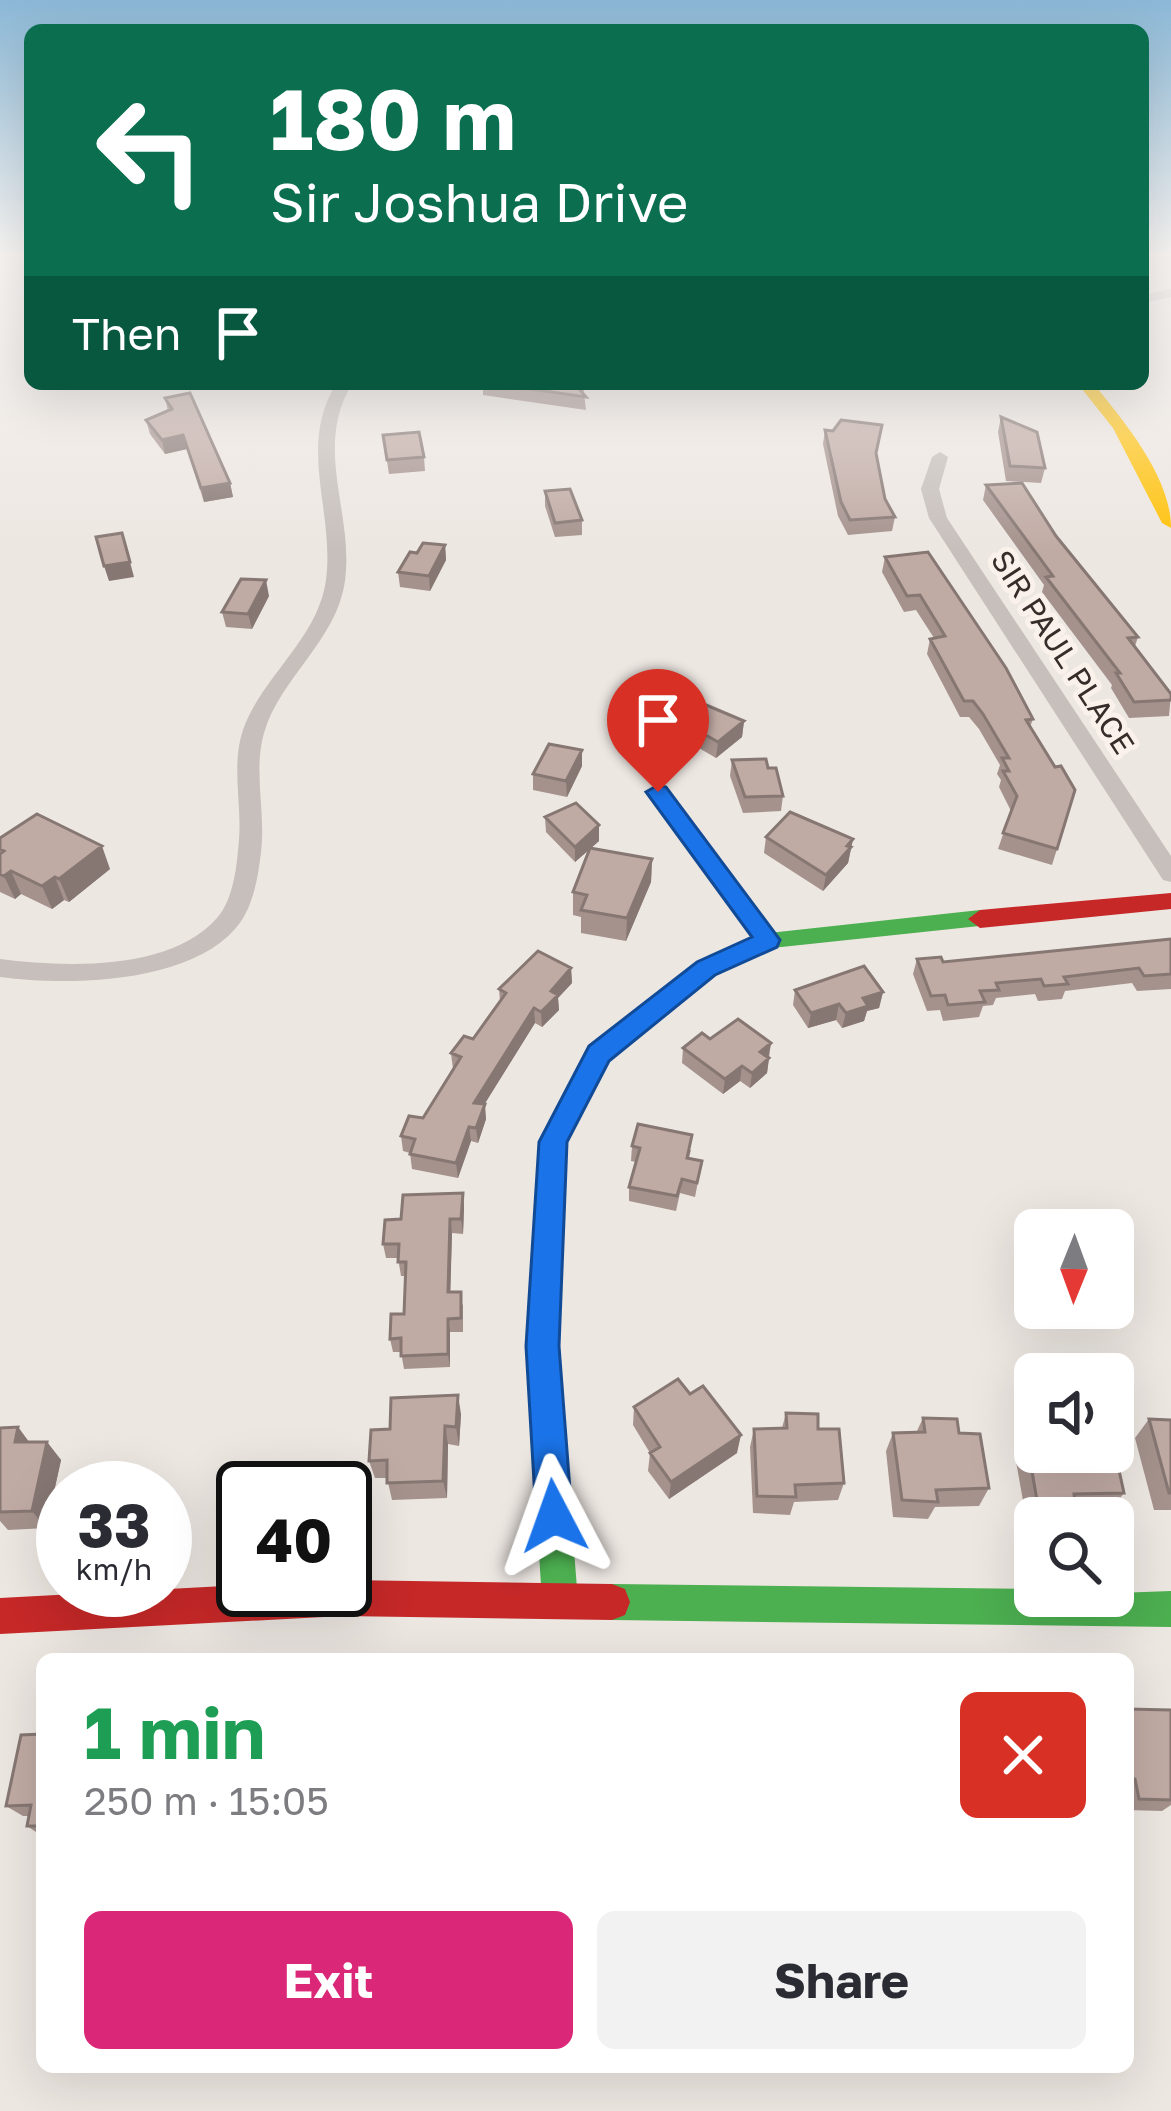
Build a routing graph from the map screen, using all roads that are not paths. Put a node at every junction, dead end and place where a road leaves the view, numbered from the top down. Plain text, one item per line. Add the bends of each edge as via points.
1 (340, 390) edge
2 (1091, 390) edge
3 (940, 457) dead end
4 (1171, 523) edge
5 (658, 792) dead end
6 (1171, 874) edge
7 (1171, 901) edge
8 (768, 940) junction
9 (0, 968) edge
10 (560, 1601) junction
11 (1171, 1609) edge
12 (0, 1616) edge

1 - 9 street via 326,412 336,581 251,737 251,835 231,918 201,942 124,968
2 - 4 street
3 - 6 street, SIR PAUL PLACE via 930,489 938,518
5 - 8 street
7 - 8 street
8 - 10 street via 706,969 598,1054 553,1142 542,1346
10 - 11 street
10 - 12 street via 343,1598

